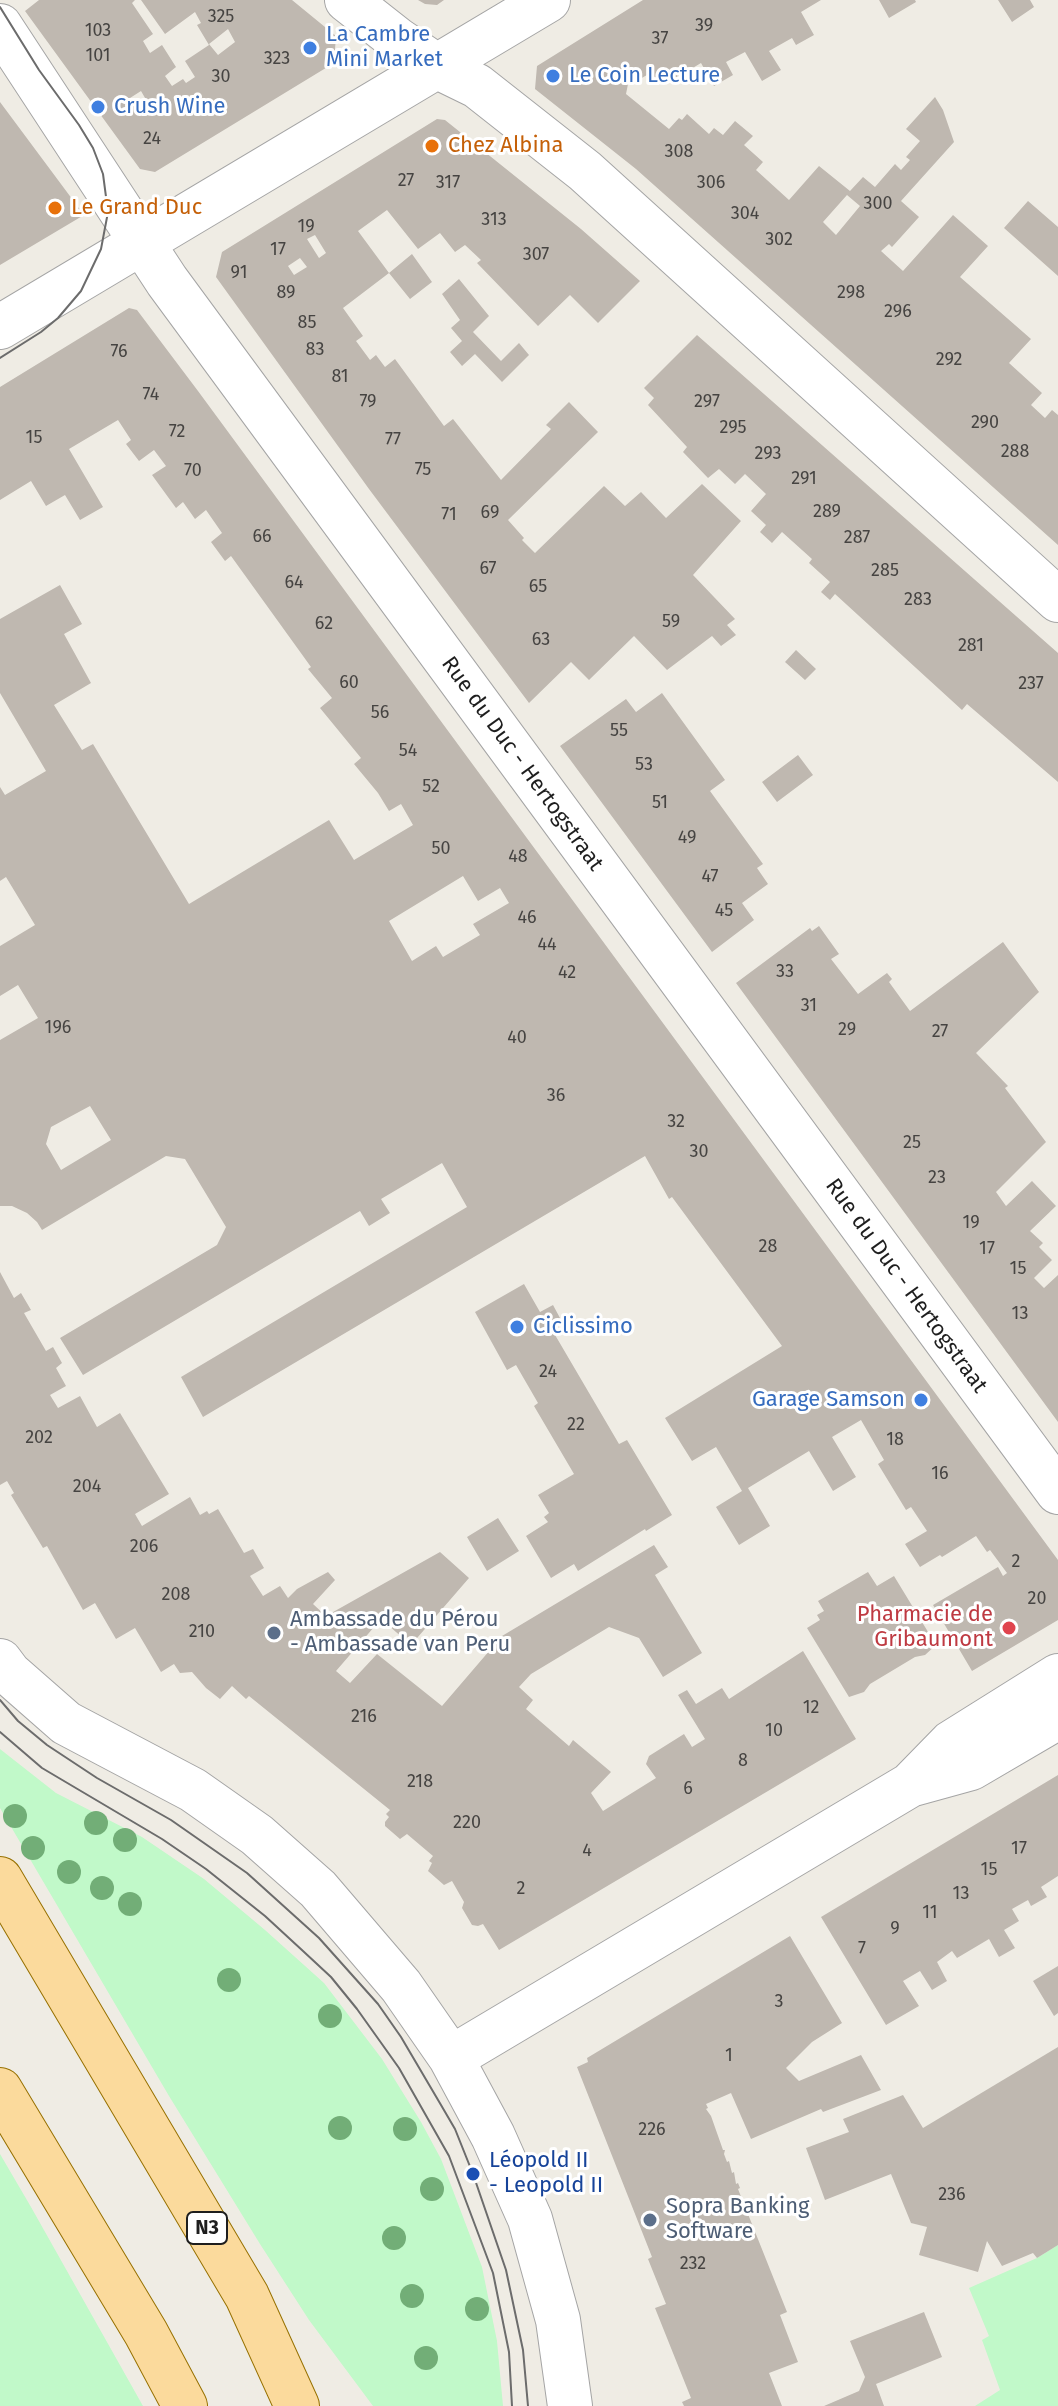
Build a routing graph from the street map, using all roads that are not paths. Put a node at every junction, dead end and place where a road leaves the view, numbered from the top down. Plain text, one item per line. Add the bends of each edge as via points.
1 (347, 0) edge
2 (548, 0) edge
3 (0, 26) edge
4 (438, 67) junction
5 (142, 242) junction
6 (0, 327) edge
7 (1058, 600) edge
8 (1058, 1492) edge
9 (3, 1671) edge
10 (1058, 1676) edge
11 (1058, 1717) edge
12 (910, 1785) junction
13 (0, 1879) edge
14 (451, 2058) junction
15 (0, 2090) edge
16 (185, 2406) edge
17 (298, 2406) edge
18 (570, 2406) edge

1 - 4 street
2 - 4 street
3 - 5 street, Rue du Duc - Hertogstraat
4 - 5 street
4 - 7 street via 477,86 585,171
5 - 6 street
5 - 8 street, Rue du Duc - Hertogstraat
9 - 14 street via 66,1723 193,1790 257,1835 318,1889 401,1986
10 - 12 street via 951,1743
11 - 12 street via 971,1768
12 - 14 street
13 - 17 main road, N3 via 247,2296
14 - 18 street via 530,2219 558,2320
15 - 16 main road

